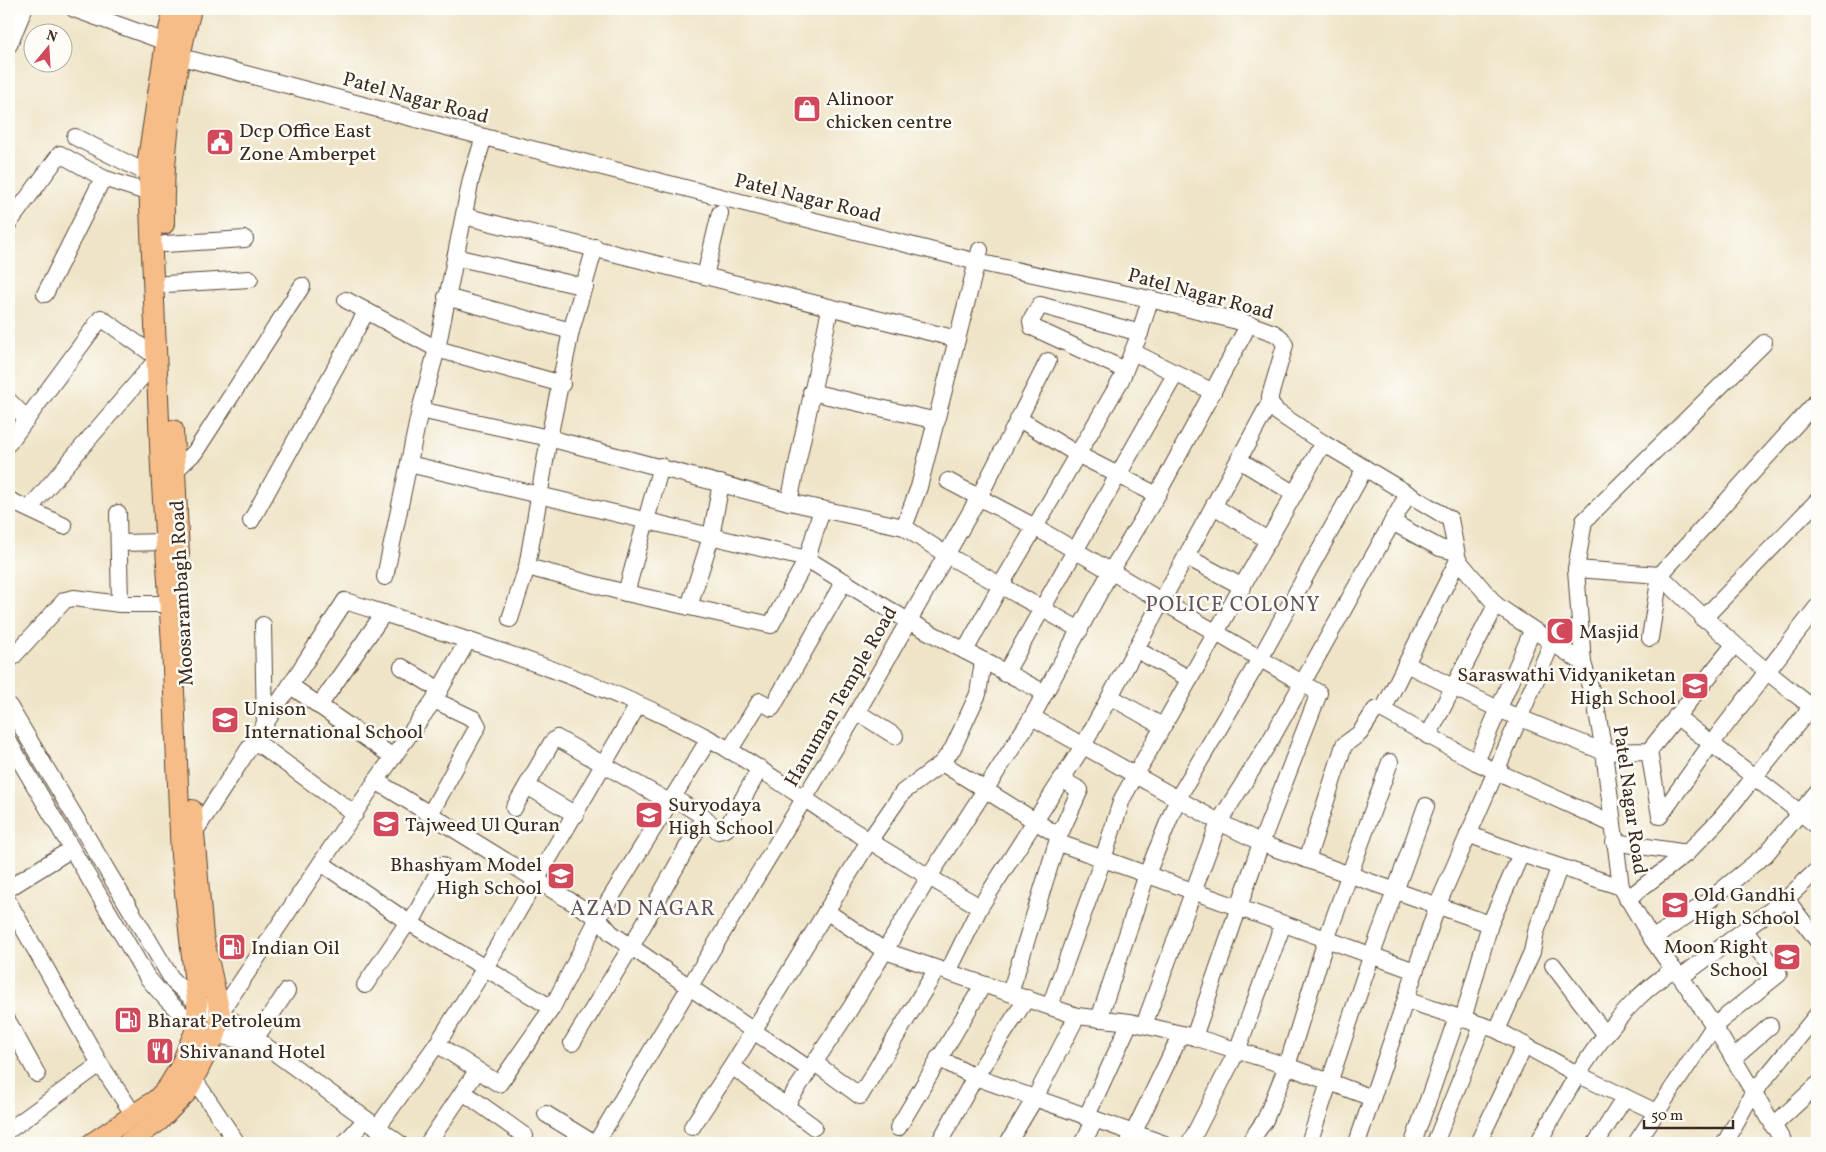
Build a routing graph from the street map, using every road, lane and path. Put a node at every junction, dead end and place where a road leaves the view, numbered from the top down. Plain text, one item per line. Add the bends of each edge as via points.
1 (24, 9) edge
2 (74, 9) edge
3 (174, 9) edge
4 (191, 9) edge
5 (9, 45) edge
6 (170, 50) junction
7 (74, 137) dead end
8 (484, 137) junction
9 (103, 178) junction
10 (149, 184) junction
11 (720, 214) dead end
12 (464, 216) junction
13 (9, 223) edge
14 (245, 239) dead end
15 (165, 244) junction
16 (595, 247) junction
17 (978, 256) junction
18 (456, 257) junction
19 (705, 276) junction
20 (250, 279) dead end
21 (166, 284) junction
22 (302, 286) dead end
23 (586, 287) junction
24 (45, 294) dead end
25 (446, 297) junction
26 (1150, 299) junction
27 (346, 300) dead end
28 (830, 309) junction
29 (366, 312) junction
30 (1249, 324) junction
31 (572, 331) junction
32 (1140, 332) junction
33 (957, 339) junction
34 (1764, 343) dead end
35 (437, 349) junction
36 (1133, 352) junction
37 (158, 358) junction
38 (1048, 361) dead end
39 (1125, 370) junction
40 (1176, 373) junction
41 (562, 384) junction
42 (811, 392) junction
43 (1213, 392) junction
44 (9, 401) edge
45 (1817, 401) edge
46 (1270, 402) junction
47 (420, 410) junction
48 (27, 419) junction
49 (1019, 419) junction
50 (937, 421) junction
51 (549, 438) junction
52 (9, 443) edge
53 (1323, 443) junction
54 (1077, 454) junction
55 (1238, 460) junction
56 (409, 464) junction
57 (661, 466) junction
58 (1365, 468) junction
59 (175, 470) junction
60 (1117, 474) junction
61 (948, 481) dead end
62 (721, 483) junction
63 (539, 494) junction
64 (1295, 494) junction
65 (1408, 494) junction
66 (1157, 495) junction
67 (979, 497) junction
68 (9, 500) edge
69 (789, 502) junction
70 (1214, 506) junction
71 (1815, 508) edge
72 (29, 509) junction
73 (822, 509) junction
74 (118, 513) dead end
75 (646, 520) junction
76 (251, 521) dead end
77 (1392, 522) junction
78 (64, 526) dead end
79 (904, 527) junction
80 (1035, 527) junction
81 (711, 536) junction
82 (1269, 541) junction
83 (165, 542) junction
84 (120, 543) junction
85 (1075, 550) junction
86 (945, 554) junction
87 (1457, 556) junction
88 (1187, 557) junction
89 (807, 559) junction
90 (527, 567) junction
91 (1576, 569) junction
92 (1111, 571) junction
93 (1660, 575) junction
94 (385, 577) dead end
95 (844, 581) junction
96 (1001, 585) junction
97 (1243, 587) junction
98 (626, 593) junction
99 (1162, 602) junction
100 (120, 604) junction
101 (169, 604) junction
102 (1496, 605) junction
103 (689, 607) junction
104 (1043, 608) junction
105 (384, 613) junction
106 (1814, 617) edge
107 (510, 619) dead end
108 (1703, 619) junction
109 (908, 621) junction
110 (263, 625) dead end
111 (1080, 630) junction
112 (1532, 631) junction
113 (1216, 634) junction
114 (1650, 638) dead end
115 (468, 640) junction
116 (1552, 643) junction
117 (1734, 645) junction
118 (1137, 650) junction
119 (965, 651) junction
120 (1261, 657) junction
121 (9, 661) edge
122 (982, 661) junction
123 (1582, 663) junction
124 (1406, 664) junction
125 (402, 667) dead end
126 (1766, 672) junction
127 (1005, 674) junction
128 (1190, 679) junction
129 (1302, 681) junction
130 (291, 686) junction
131 (1455, 687) junction
132 (1045, 694) junction
133 (437, 695) junction
134 (1111, 697) junction
135 (1815, 703) edge
136 (638, 705) junction
137 (9, 706) edge
138 (320, 706) junction
139 (1498, 709) junction
140 (1383, 710) junction
141 (857, 712) junction
142 (1676, 716) junction
143 (1032, 717) junction
144 (1521, 718) junction
145 (1162, 726) junction
146 (265, 727) junction
147 (896, 736) dead end
148 (1428, 736) junction
149 (709, 739) junction
150 (255, 741) junction
151 (9, 742) edge
152 (1711, 744) junction
153 (1083, 746) junction
154 (729, 751) junction
155 (1649, 751) junction
156 (1604, 752) junction
157 (393, 757) junction
158 (1390, 762) dead end
159 (1476, 762) junction
160 (604, 766) junction
161 (930, 766) junction
162 (760, 768) junction
163 (1498, 772) junction
164 (1135, 775) junction
165 (1756, 777) junction
166 (1062, 779) junction
167 (376, 781) junction
168 (527, 786) junction
169 (987, 790) junction
170 (1817, 792) edge
171 (1178, 798) junction
172 (805, 799) junction
173 (672, 800) junction
174 (1426, 806) dead end
175 (514, 808) dead end
176 (354, 814) junction
177 (430, 814) junction
178 (1801, 814) junction
179 (576, 815) junction
180 (704, 817) junction
181 (1035, 821) junction
182 (1219, 822) junction
183 (1612, 824) junction
184 (1817, 826) edge
185 (194, 833) junction
186 (1468, 834) junction
187 (1059, 839) junction
188 (869, 841) junction
189 (1614, 842) junction
190 (1261, 843) junction
191 (70, 850) junction
192 (1687, 852) junction
193 (1521, 854) junction
194 (1103, 859) junction
195 (1307, 860) junction
196 (321, 863) junction
197 (442, 865) dead end
198 (1559, 868) junction
199 (1817, 870) edge
200 (1146, 874) junction
201 (1351, 876) junction
202 (929, 877) junction
203 (535, 880) junction
204 (9, 888) edge
205 (1193, 891) junction
206 (1394, 891) junction
207 (1624, 893) junction
208 (1786, 899) junction
209 (9, 903) edge
210 (1438, 904) junction
211 (980, 907) junction
212 (1238, 908) junction
213 (826, 911) junction
214 (598, 918) junction
215 (409, 922) junction
216 (1283, 924) junction
217 (1490, 924) junction
218 (1744, 930) junction
219 (1652, 939) junction
220 (1326, 940) junction
221 (1817, 940) edge
222 (631, 946) junction
223 (885, 951) junction
224 (1372, 956) junction
225 (1553, 966) dead end
226 (486, 968) junction
227 (942, 970) junction
228 (1414, 971) junction
229 (1677, 973) junction
230 (365, 985) dead end
231 (983, 985) junction
232 (690, 986) junction
233 (287, 991) dead end
234 (1010, 993) junction
235 (1027, 998) junction
236 (1406, 1000) junction
237 (198, 1003) junction
238 (1050, 1006) junction
239 (552, 1008) junction
240 (220, 1013) junction
241 (1077, 1016) junction
242 (1817, 1016) edge
243 (1099, 1018) junction
244 (1460, 1018) junction
245 (9, 1023) edge
246 (1137, 1024) junction
247 (1714, 1026) junction
248 (1770, 1026) dead end
249 (1490, 1028) junction
250 (206, 1030) junction
251 (752, 1032) junction
252 (1187, 1035) junction
253 (1606, 1035) junction
254 (258, 1039) junction
255 (572, 1043) dead end
256 (437, 1044) junction
257 (1525, 1045) junction
258 (1237, 1050) junction
259 (938, 1058) junction
260 (1733, 1058) junction
261 (100, 1064) junction
262 (732, 1066) junction
263 (812, 1066) junction
264 (1287, 1066) junction
265 (478, 1071) junction
266 (37, 1074) dead end
267 (1577, 1074) junction
268 (976, 1077) junction
269 (194, 1079) junction
270 (1329, 1082) junction
271 (463, 1092) junction
272 (1815, 1092) edge
273 (1753, 1093) junction
274 (1625, 1096) junction
275 (1035, 1098) junction
276 (1372, 1098) junction
277 (786, 1104) junction
278 (1656, 1112) junction
279 (546, 1114) dead end
280 (134, 1115) junction
281 (1091, 1119) junction
282 (372, 1124) junction
283 (1773, 1126) junction
284 (692, 1127) dead end
285 (814, 1127) dead end
286 (12, 1128) dead end
287 (898, 1128) dead end
288 (525, 1136) dead end
289 (1131, 1139) edge
290 (92, 1143) edge
291 (128, 1143) edge
292 (237, 1143) edge
293 (345, 1143) edge
294 (399, 1143) edge
295 (428, 1143) edge
296 (594, 1143) edge
297 (939, 1143) edge
298 (1008, 1143) edge
299 (1082, 1143) edge
300 (1162, 1143) edge
301 (1190, 1143) edge
302 (1249, 1143) edge
303 (1309, 1143) edge
304 (1357, 1143) edge
305 (1413, 1143) edge
306 (1435, 1143) edge
307 (1478, 1143) edge
308 (1538, 1143) edge
309 (1596, 1143) edge
310 (1636, 1143) edge
311 (1725, 1143) edge
312 (1784, 1143) edge

1 - 5 street
2 - 6 street, Patel Nagar Road
3 - 6 main road, Moosarambagh Road
4 - 6 main road, Moosarambagh Road
6 - 8 street, Patel Nagar Road
6 - 10 main road, Moosarambagh Road via 148,159
6 - 15 main road, Moosarambagh Road via 164,166
7 - 10 street
8 - 12 street
8 - 17 street, Patel Nagar Road
9 - 10 street
9 - 13 street via 60,154
9 - 24 street
10 - 37 main road, Moosarambagh Road
11 - 19 street
12 - 16 street
12 - 18 street
14 - 15 street
15 - 21 main road, Moosarambagh Road
16 - 19 street
16 - 23 street
17 - 26 street, Patel Nagar Road
17 - 33 street
18 - 23 street
18 - 25 street
19 - 28 street
20 - 21 street
21 - 59 main road, Moosarambagh Road
22 - 59 street via 195,452
23 - 31 street
25 - 31 street
25 - 35 street
26 - 30 street, Patel Nagar Road
26 - 32 street
27 - 29 street
28 - 33 street
28 - 42 street
29 - 35 street
29 - 76 street
30 - 43 street
30 - 46 street, Patel Nagar Road via 1281,338 1285,346 1271,388
31 - 41 street
32 - 36 street
32 - 39 street via 1040,305 1031,321 1032,326
33 - 50 street
34 - 91 street, Patel Nagar Road via 1586,517
35 - 41 street
35 - 47 street
36 - 39 street
36 - 40 street
37 - 48 street via 100,318
37 - 72 street
37 - 83 main road, Moosarambagh Road
38 - 49 street, Hanuman Temple Road
39 - 54 street
40 - 43 street
40 - 60 street
41 - 51 street
42 - 50 street
42 - 69 street
43 - 66 street
44 - 48 street
45 - 93 street
46 - 53 street via 1277,412
46 - 55 street, Patel Nagar Road
47 - 51 street
47 - 56 street
48 - 52 street
49 - 54 street
49 - 67 street, Hanuman Temple Road
50 - 79 street
51 - 57 street
51 - 63 street
53 - 58 street
53 - 64 street
54 - 60 street
54 - 80 street
55 - 64 street
55 - 70 street, Patel Nagar Road
56 - 63 street
56 - 94 street
57 - 62 street
57 - 75 street
58 - 65 street
58 - 120 street
59 - 185 main road, Moosarambagh Road
60 - 66 street
60 - 85 street
61 - 67 street
62 - 69 street
62 - 81 street
63 - 75 street
63 - 90 street
64 - 82 street
65 - 77 street
65 - 87 street via 1450,519
66 - 92 street
67 - 80 street
67 - 86 street, Hanuman Temple Road
68 - 72 street
69 - 73 street
70 - 82 street
70 - 88 street, Patel Nagar Road
71 - 108 street
72 - 78 street
73 - 79 street
73 - 89 street
74 - 84 street
75 - 81 street
75 - 98 street
77 - 87 street
77 - 129 street
79 - 86 street
80 - 85 street
80 - 96 street
81 - 89 street
81 - 103 street
82 - 97 street
83 - 84 street
83 - 101 main road, Moosarambagh Road
84 - 100 street
85 - 92 street
85 - 104 street
86 - 96 street
86 - 109 street, Hanuman Temple Road
87 - 102 street
87 - 124 street
88 - 97 street
88 - 99 street, Patel Nagar Road
89 - 95 street
89 - 103 street via 771,624
90 - 98 street
90 - 107 street
91 - 93 street
91 - 123 street, Patel Nagar Road
92 - 99 street
92 - 111 street
93 - 108 street
93 - 114 street
95 - 109 street
95 - 154 street via 772,708 760,701
96 - 104 street
96 - 119 street
97 - 113 street
98 - 103 street
99 - 113 street
99 - 118 street, Patel Nagar Road
100 - 101 street
100 - 121 street via 74,598 65,600
101 - 237 main road, Moosarambagh Road via 181,856
102 - 112 street
102 - 131 street
104 - 111 street
104 - 127 street
105 - 115 street
105 - 130 street via 345,601
105 - 138 street
106 - 126 street
108 - 117 street
109 - 119 street
109 - 141 street, Hanuman Temple Road
110 - 146 street
111 - 132 street
112 - 116 street
112 - 139 street
113 - 120 street
113 - 128 street
115 - 133 street
115 - 136 street
116 - 123 street
116 - 144 street
117 - 126 street
117 - 142 street
118 - 128 street
118 - 134 street, Patel Nagar Road
119 - 122 street
120 - 129 street
120 - 171 street
122 - 127 street
122 - 161 street via 978,694 953,748
123 - 156 street, Patel Nagar Road via 1596,706
124 - 131 street
124 - 140 street
125 - 133 street
126 - 135 street
126 - 152 street
127 - 132 street
128 - 145 street
129 - 182 street via 1270,741
129 - 190 street via 1319,692
130 - 138 street
130 - 146 street
131 - 139 street
131 - 148 street
132 - 143 street
133 - 157 street
133 - 177 street via 474,719 478,726
134 - 145 street
134 - 153 street, Patel Nagar Road
135 - 165 street
136 - 149 street
136 - 160 street
137 - 237 street via 173,981
138 - 157 street
139 - 144 street
139 - 159 street
140 - 148 street
140 - 195 street via 1375,710 1360,733 1344,745
141 - 147 street
141 - 172 street, Hanuman Temple Road
142 - 152 street
142 - 155 street
143 - 153 street
143 - 169 street
144 - 156 street
144 - 163 street
145 - 164 street
146 - 150 street
148 - 159 street
149 - 154 street
149 - 173 street
150 - 176 street
150 - 185 street
151 - 191 street
152 - 155 street via 1660,816
152 - 165 street
153 - 164 street
153 - 166 street, Patel Nagar Road
154 - 162 street
155 - 156 street
156 - 183 street, Patel Nagar Road
157 - 167 street
158 - 201 street
159 - 163 street
160 - 168 street via 557,738
160 - 173 street
160 - 179 street
161 - 169 street
161 - 188 street via 903,792
162 - 172 street
162 - 180 street via 726,829 718,831
163 - 183 street
163 - 186 street
164 - 171 street
164 - 194 street via 1122,798
165 - 178 street
165 - 192 street
166 - 181 street, Patel Nagar Road
166 - 187 street via 1080,790
167 - 176 street
167 - 177 street
168 - 175 street
168 - 179 street
169 - 181 street
169 - 202 street
170 - 178 street
171 - 182 street
171 - 200 street
172 - 188 street
172 - 232 street, Hanuman Temple Road
173 - 180 street
173 - 214 street
174 - 206 street
176 - 196 street
177 - 203 street
178 - 184 street
178 - 219 street via 1766,854 1707,902
179 - 203 street
180 - 222 street
181 - 187 street
181 - 211 street, Patel Nagar Road
182 - 190 street
182 - 205 street
183 - 189 street, Patel Nagar Road
185 - 240 main road, Moosarambagh Road via 203,936
186 - 193 street
186 - 210 street
187 - 194 street
187 - 234 street
188 - 202 street
188 - 213 street
189 - 192 street
189 - 207 street, Patel Nagar Road
190 - 195 street
190 - 212 street
191 - 204 street
191 - 250 street via 147,976 168,1002
192 - 207 street
193 - 198 street
193 - 217 street
194 - 200 street
194 - 238 street
195 - 201 street
196 - 215 street
196 - 240 street
197 - 215 street
198 - 207 street
198 - 249 street via 1532,952
199 - 208 street
200 - 205 street
200 - 243 street
201 - 206 street
201 - 220 street
202 - 211 street
202 - 223 street
203 - 214 street
203 - 226 street
205 - 212 street
205 - 246 street
206 - 210 street
206 - 224 street
207 - 219 street, Patel Nagar Road
208 - 218 street
208 - 221 street
209 - 261 street
210 - 217 street
210 - 228 street
211 - 227 street, Patel Nagar Road
212 - 216 street
212 - 252 street
213 - 223 street
213 - 251 street
214 - 222 street via 611,933
214 - 239 street
215 - 226 street
215 - 230 street
216 - 220 street
216 - 258 street
217 - 244 street
218 - 229 street
218 - 247 street via 1778,974
219 - 229 street, Patel Nagar Road
220 - 224 street
220 - 264 street
222 - 232 street
222 - 255 street
223 - 227 street
223 - 263 street
224 - 228 street
224 - 270 street
225 - 253 street
226 - 239 street
226 - 256 street
227 - 231 street
227 - 263 street via 860,1096
228 - 236 street
229 - 247 street, Patel Nagar Road
229 - 253 street via 1635,1000
231 - 234 street
231 - 259 street
232 - 251 street
232 - 296 street, Hanuman Temple Road
233 - 254 street
234 - 235 street
235 - 238 street
235 - 268 street
236 - 244 street
236 - 276 street
237 - 240 street
237 - 250 main road, Moosarambagh Road
238 - 241 street
239 - 265 street via 499,1084
240 - 250 main road, Moosarambagh Road
240 - 254 street
241 - 243 street
241 - 275 street
242 - 273 street
243 - 246 street
244 - 249 street
244 - 305 street
245 - 266 street
246 - 252 street
246 - 281 street
247 - 260 street, Patel Nagar Road
247 - 278 street
248 - 260 street
249 - 257 street
249 - 306 street
250 - 254 street
250 - 269 main road, Moosarambagh Road
250 - 280 main road, Moosarambagh Road via 168,1087
251 - 262 street
251 - 263 street
252 - 258 street
252 - 289 street
253 - 267 street
254 - 282 street
256 - 265 street
256 - 282 street
257 - 267 street
257 - 307 street
258 - 264 street
258 - 301 street
259 - 268 street
259 - 287 street
260 - 273 street, Patel Nagar Road
261 - 280 street
261 - 286 street
262 - 277 street
262 - 284 street
263 - 277 street
264 - 270 street
264 - 302 street via 1265,1120
265 - 271 street
267 - 274 street
267 - 308 street
268 - 275 street
268 - 297 street
269 - 291 main road, Moosarambagh Road via 180,1101
269 - 292 street
270 - 276 street
270 - 303 street
271 - 288 street
271 - 295 street
272 - 283 street
273 - 283 street, Patel Nagar Road
273 - 311 street
274 - 278 street
274 - 309 street
275 - 281 street
275 - 298 street
276 - 304 street
277 - 285 street
278 - 310 street
279 - 296 street
280 - 290 main road, Moosarambagh Road
281 - 289 street
281 - 299 street
282 - 293 street
282 - 294 street
283 - 312 street, Patel Nagar Road
289 - 300 street

